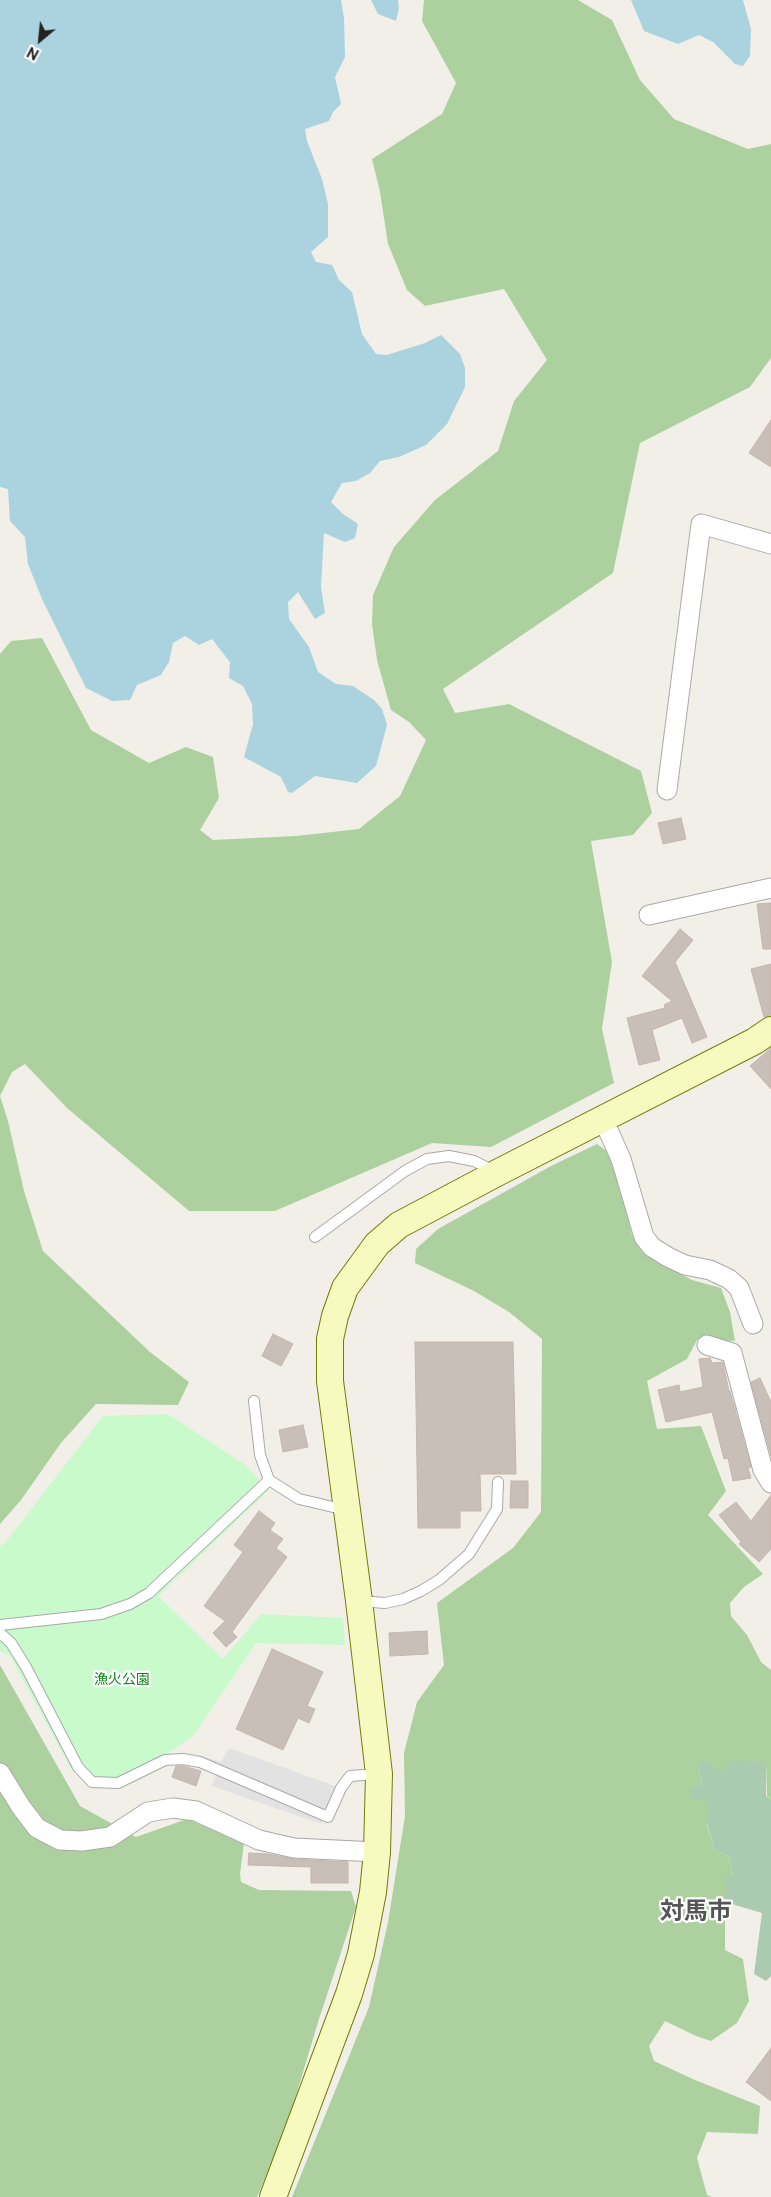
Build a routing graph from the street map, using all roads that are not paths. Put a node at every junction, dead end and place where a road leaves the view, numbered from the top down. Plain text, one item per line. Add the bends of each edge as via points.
1 (771, 544) edge
2 (667, 790) dead end
3 (771, 888) edge
4 (649, 915) dead end
5 (771, 1030) edge
6 (603, 1118) junction
7 (498, 1173) junction
8 (315, 1237) dead end
9 (752, 1324) dead end
10 (707, 1345) dead end
11 (254, 1401) dead end
12 (269, 1480) junction
13 (498, 1482) dead end
14 (771, 1483) edge
15 (346, 1510) junction
16 (359, 1601) junction
17 (0, 1624) edge
18 (0, 1633) edge
19 (0, 1773) edge
20 (379, 1774) junction
21 (377, 1852) junction
22 (273, 2197) edge

1 - 2 street via 701,524
3 - 4 street
5 - 6 street
6 - 7 street
6 - 9 street via 621,1159 644,1238 668,1258 729,1278 739,1288
7 - 8 lane via 474,1161 449,1156 428,1159
7 - 15 street via 399,1225 377,1244 345,1288 330,1339 330,1381
10 - 14 street via 732,1353 764,1470
11 - 12 lane via 260,1455
12 - 15 lane via 299,1499
12 - 17 lane via 149,1594 102,1614
13 - 16 lane via 497,1509 469,1554 439,1580 402,1599 385,1603
15 - 16 street
16 - 20 street
18 - 20 lane via 11,1643 26,1667 78,1767 92,1782 118,1783 165,1760 184,1759 200,1762 328,1817 350,1776
19 - 21 street via 37,1828 60,1840 82,1842 110,1838 148,1812 172,1808 196,1811 259,1840 294,1848
20 - 21 street
21 - 22 street via 361,1954 349,1994

